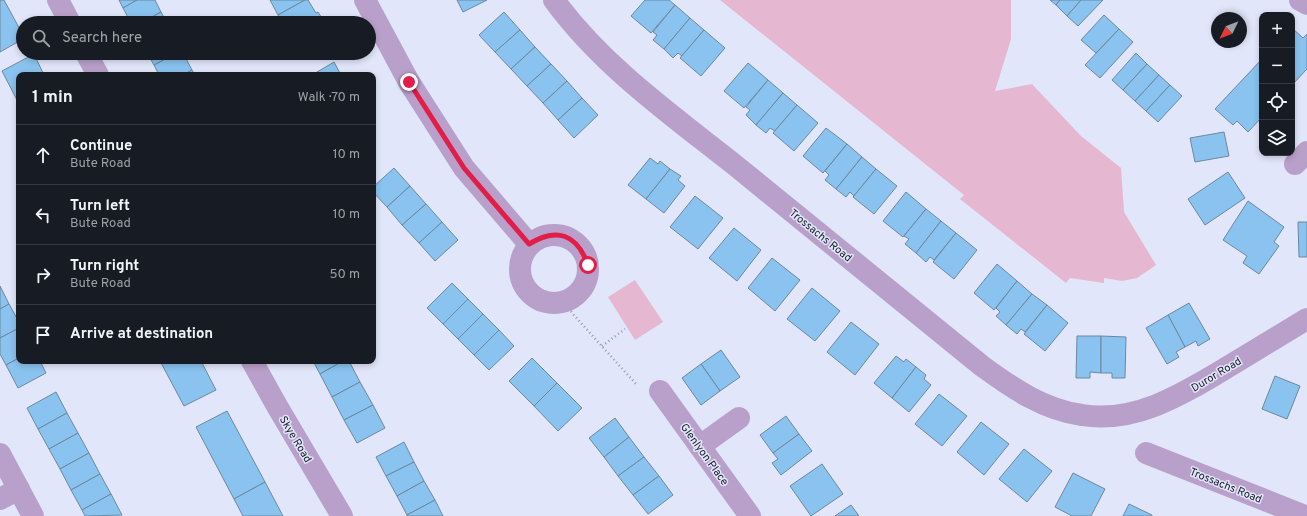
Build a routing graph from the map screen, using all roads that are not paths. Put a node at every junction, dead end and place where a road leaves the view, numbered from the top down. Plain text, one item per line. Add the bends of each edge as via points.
1 (58, 0) edge
2 (364, 0) edge
3 (554, 0) edge
4 (1300, 0) edge
5 (1307, 4) edge
6 (66, 16) edge
7 (373, 16) edge
8 (376, 22) edge
9 (90, 60) edge
10 (96, 72) edge
11 (529, 244) junction
12 (1307, 319) edge
13 (254, 364) edge
14 (660, 391) road end
15 (1118, 416) joint
16 (739, 418) dead end
17 (700, 446) junction
18 (1146, 453) dead end
19 (0, 454) edge
20 (9, 494) edge
21 (33, 516) edge
22 (342, 516) edge
23 (750, 516) edge
24 (1305, 516) edge

1 - 6 street
2 - 7 street
3 - 15 street, Trossachs Road via 598,52 680,122 1013,389 1045,405 1082,416
4 - 5 street
8 - 11 street via 409,82 464,168
9 - 10 street
11 - 11 street via 542,236 558,234 572,240 583,250 588,265 586,280 578,293 565,301 550,303 535,298 525,287 520,272 521,257
12 - 15 street, Duror Road via 1183,394 1146,409
13 - 22 street, Skye Road
14 - 17 street, Glenlyon Place
16 - 17 street
17 - 23 street, Glenlyon Place
18 - 24 street, Trossachs Road
19 - 20 street
20 - 21 street

